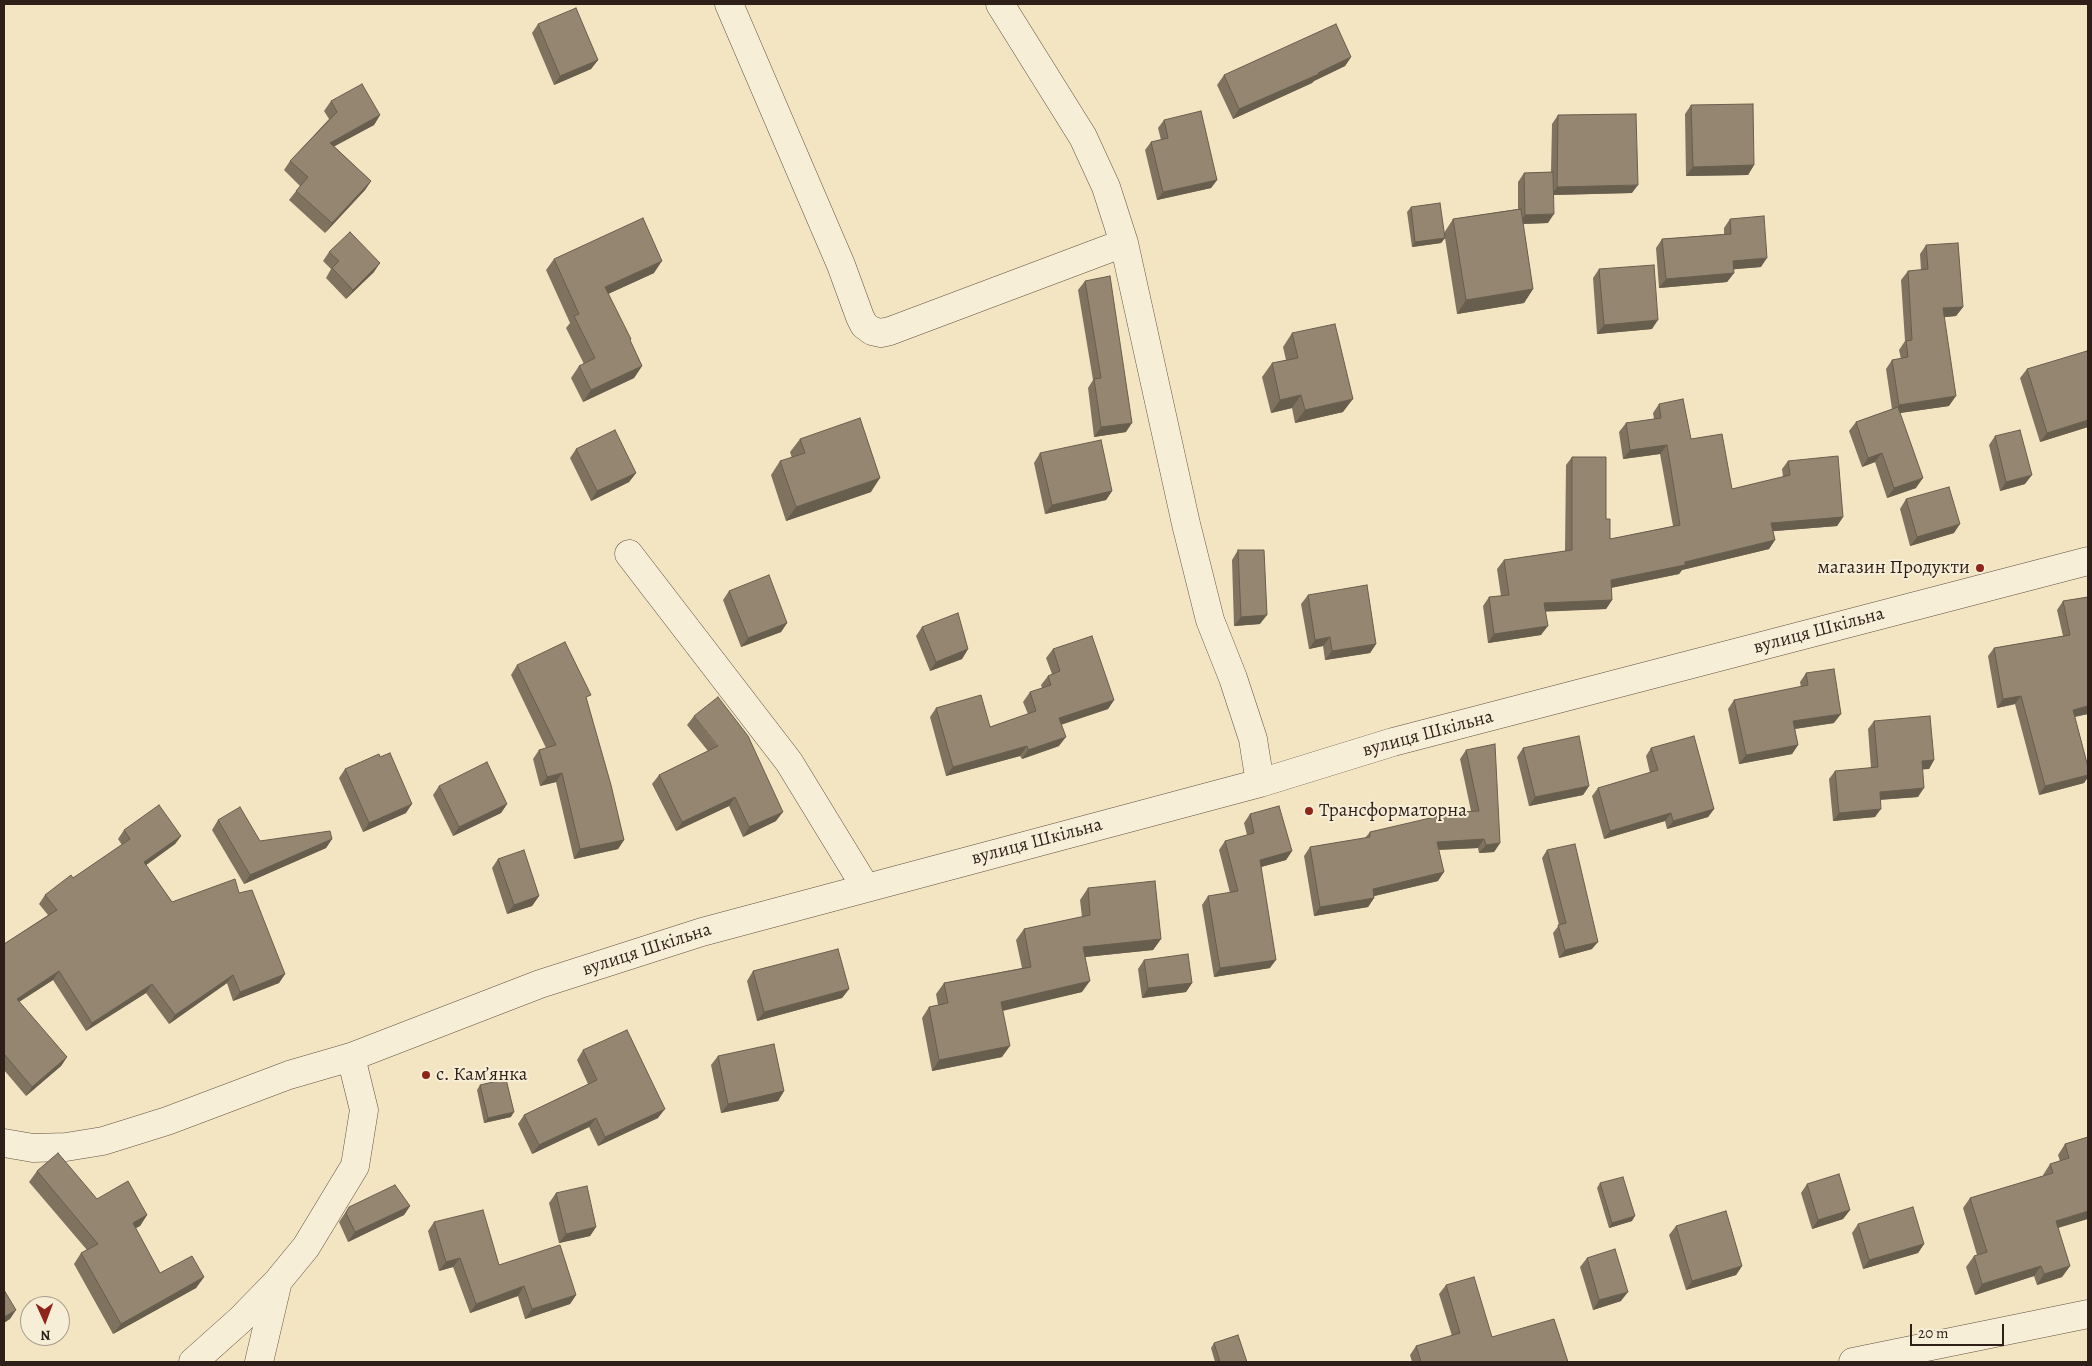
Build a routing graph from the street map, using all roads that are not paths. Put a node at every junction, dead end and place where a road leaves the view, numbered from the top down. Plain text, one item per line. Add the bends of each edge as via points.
1 (729, 4) edge
2 (1000, 4) edge
3 (1124, 243) junction
4 (629, 554) dead end
5 (2088, 561) edge
6 (1260, 782) junction
7 (866, 888) junction
8 (351, 1057) junction
9 (4, 1143) edge
10 (278, 1281) junction
11 (2088, 1314) edge
12 (193, 1362) edge
13 (259, 1362) edge
14 (1853, 1362) edge

1 - 3 street via 841,265 860,317 872,330 890,331
2 - 3 street via 1083,137 1106,187
3 - 6 street via 1186,524 1208,611 1253,739
4 - 7 street via 789,762
5 - 6 street, вулиця Шкільна via 1393,742
6 - 7 street, вулиця Шкільна
7 - 8 street, вулиця Шкільна via 702,932 540,984
8 - 9 street, вулиця Шкільна via 289,1075 167,1121 103,1141 33,1148
8 - 10 street via 364,1110 355,1166 306,1247
10 - 12 street
10 - 13 street
11 - 14 street

